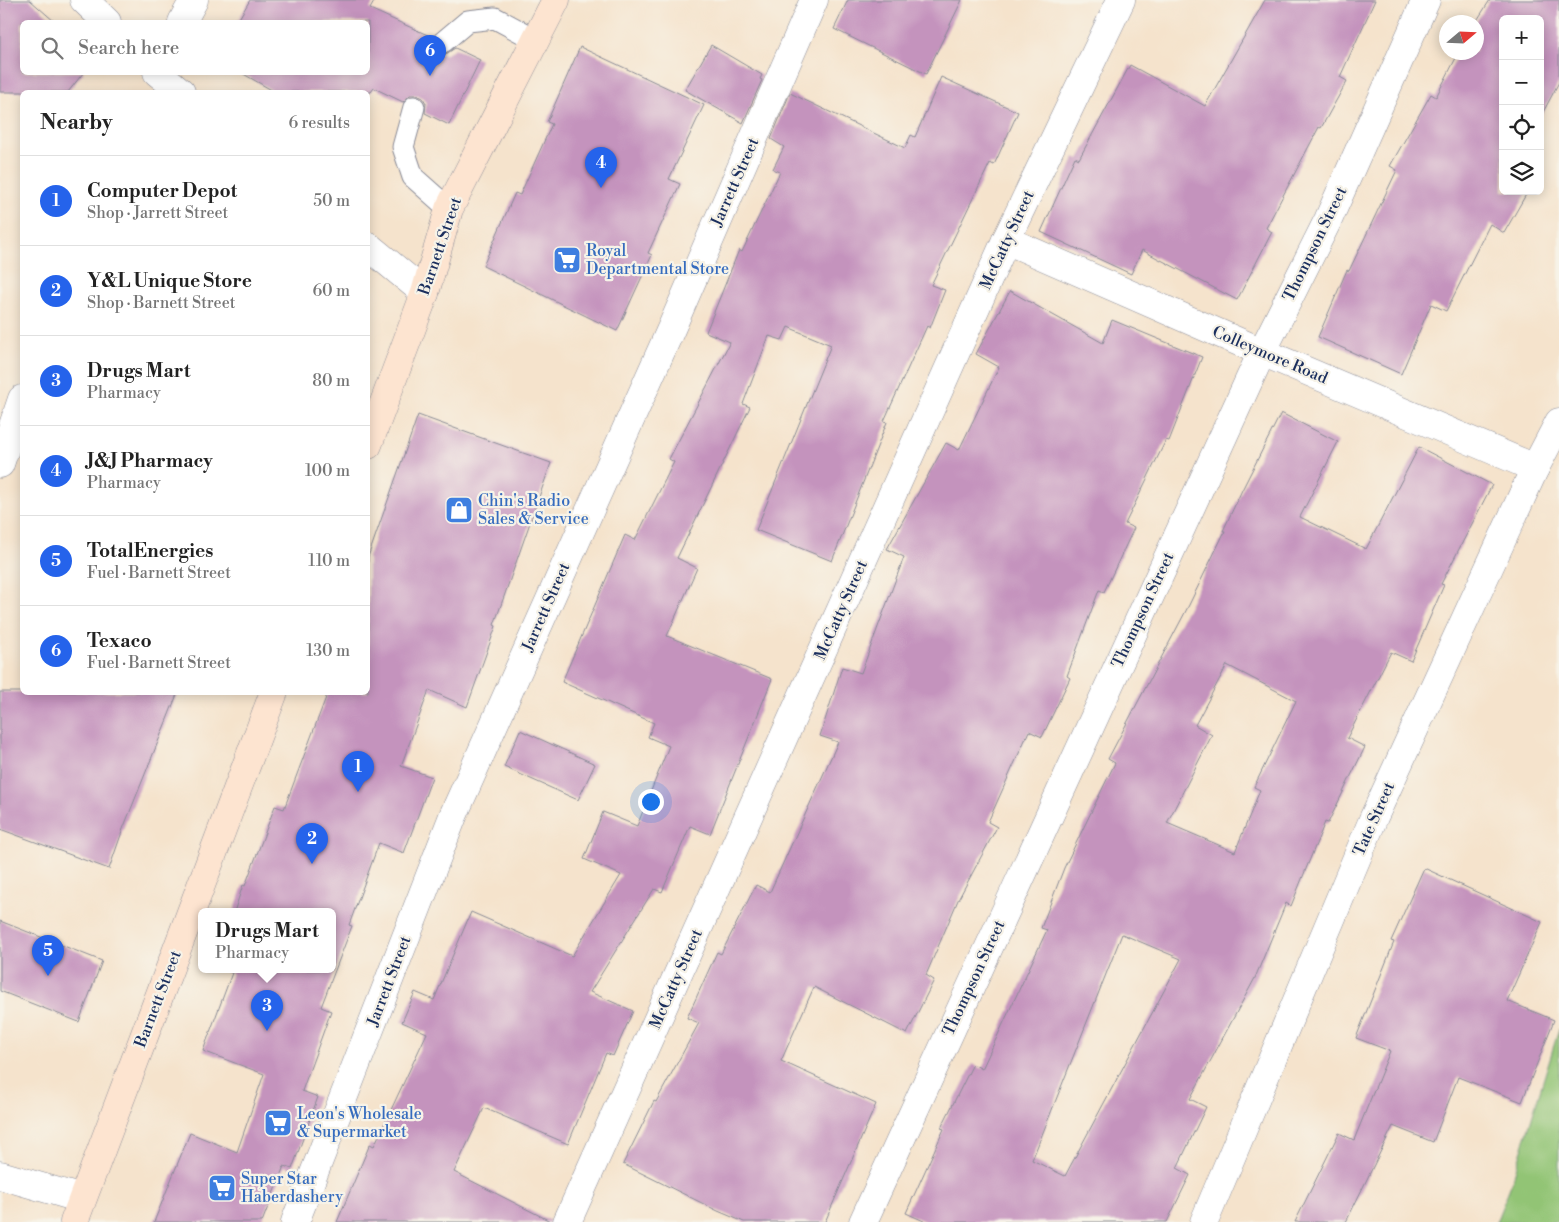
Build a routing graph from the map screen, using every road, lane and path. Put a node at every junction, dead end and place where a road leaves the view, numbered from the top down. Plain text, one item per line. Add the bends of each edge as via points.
1 (84, 0) edge
2 (194, 0) edge
3 (556, 0) edge
4 (814, 0) edge
5 (1121, 0) edge
6 (1426, 0) edge
7 (105, 20) edge
8 (183, 20) edge
9 (536, 40) junction
10 (443, 42) dead end
11 (156, 75) edge
12 (161, 75) edge
13 (148, 90) edge
14 (179, 90) edge
15 (414, 107) dead end
16 (449, 209) junction
17 (1006, 240) junction
18 (370, 248) edge
19 (425, 293) junction
20 (1262, 352) junction
21 (20, 405) edge
22 (1559, 422) edge
23 (370, 440) edge
24 (0, 464) edge
25 (1535, 468) junction
26 (273, 695) edge
27 (0, 1175) edge
28 (78, 1210) edge
29 (295, 1222) edge
30 (567, 1222) edge
31 (863, 1222) edge
32 (1204, 1222) edge

1 - 7 street
2 - 8 street
3 - 9 main road, Barnett Street
4 - 29 street, Jarrett Street via 453,816
5 - 17 street, McCatty Street
6 - 20 street, Thompson Street via 1328,220
9 - 10 lane via 495,18 468,20
9 - 16 main road, Barnett Street
11 - 13 street
12 - 14 street
15 - 16 lane via 403,147 413,177
16 - 19 main road, Barnett Street
17 - 20 street, Colleymore Road
17 - 30 street, McCatty Street
18 - 19 street
19 - 23 main road, Barnett Street
20 - 25 street, Colleymore Road
20 - 31 street, Thompson Street
21 - 24 street
22 - 25 street, Tate Street
25 - 32 street, Tate Street via 1374,817
26 - 28 main road, Barnett Street
27 - 28 street

